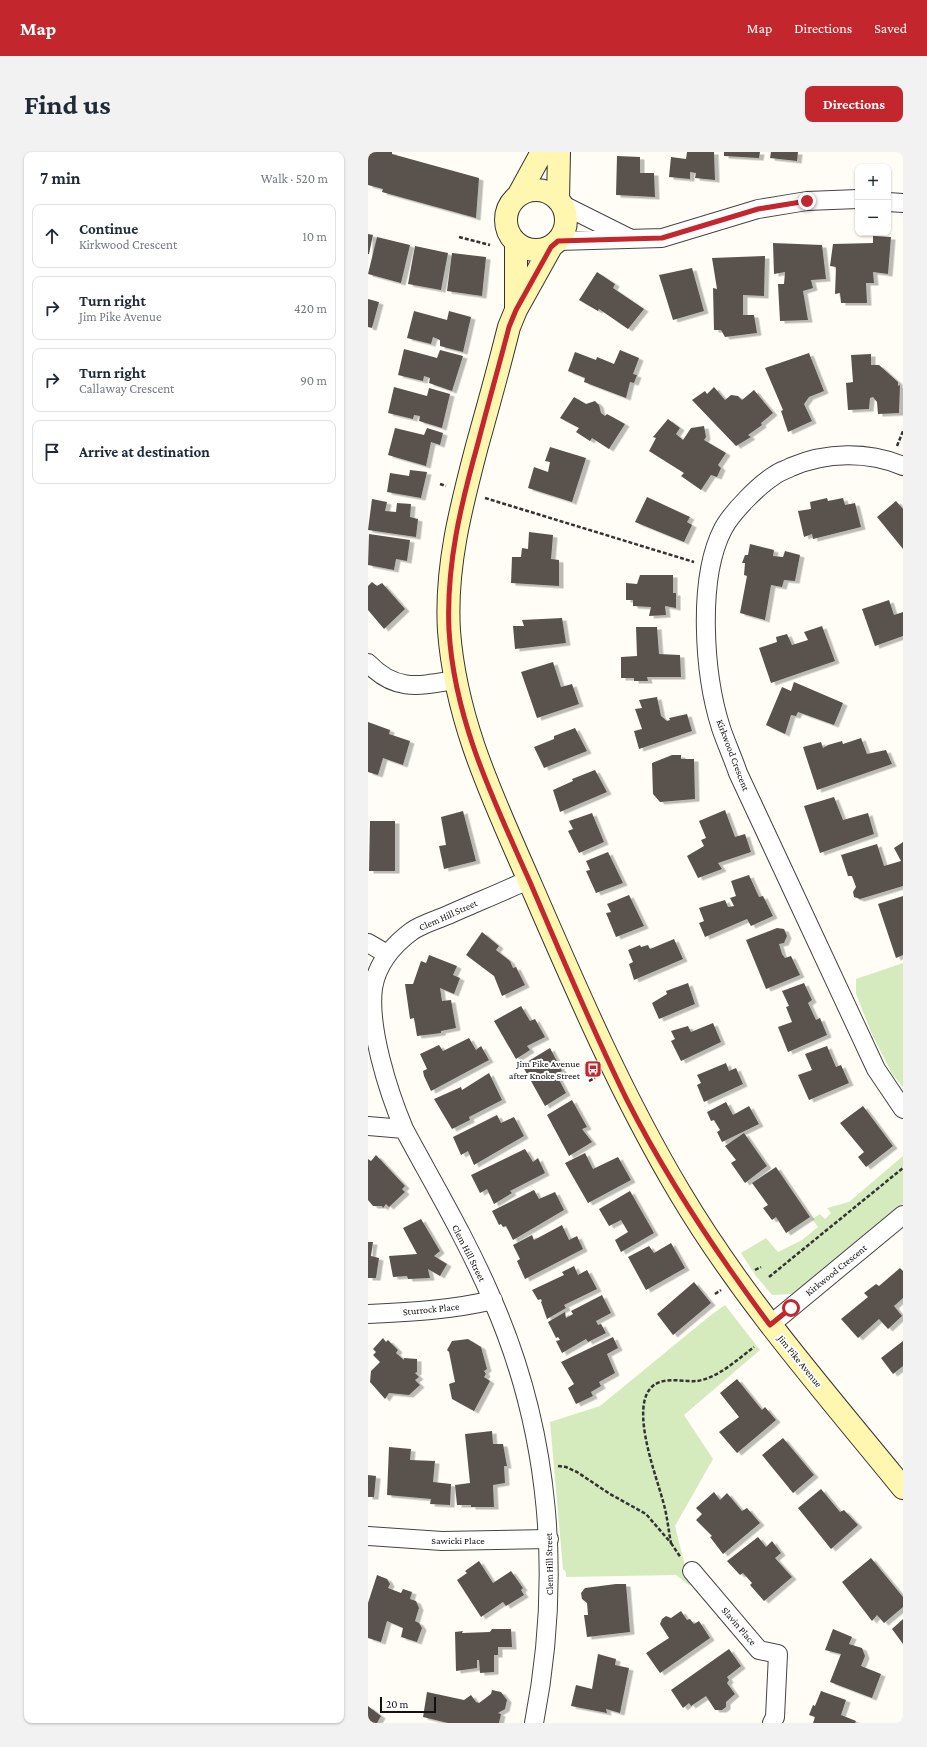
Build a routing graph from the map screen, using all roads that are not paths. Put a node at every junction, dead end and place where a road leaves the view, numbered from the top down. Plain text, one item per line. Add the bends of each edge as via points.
1 (542, 152) edge
2 (558, 152) edge
3 (518, 196) junction
4 (855, 199) edge
5 (560, 202) junction
6 (631, 239) junction
7 (516, 243) junction
8 (554, 244) junction
9 (516, 310) junction
10 (903, 466) edge
11 (368, 662) edge
12 (455, 680) junction
13 (528, 880) junction
14 (368, 943) edge
15 (387, 954) junction
16 (903, 1109) edge
17 (368, 1126) edge
18 (404, 1129) junction
19 (903, 1215) edge
20 (493, 1300) junction
21 (368, 1314) edge
22 (770, 1325) junction
23 (903, 1488) edge
24 (368, 1536) edge
25 (549, 1539) junction
26 (692, 1571) dead end
27 (534, 1723) edge
28 (772, 1723) edge

1 - 3 street
2 - 5 street
3 - 5 street via 534,190 543,191
3 - 7 street via 507,210 506,219 510,236
4 - 6 street via 807,201 758,209 662,238
5 - 6 street
5 - 8 street via 565,211 566,223 563,234
6 - 8 street
7 - 8 street via 532,250 542,250
7 - 9 street, Jim Pike Avenue
8 - 9 street, Jim Pike Avenue
9 - 12 street, Jim Pike Avenue via 509,327 465,492 452,552 449,630
10 - 16 street, Kirkwood Crescent via 865,456 839,455 825,456 798,464 775,474 746,499 723,528 711,559 706,630 707,656 715,705 738,773 876,1069
11 - 12 street via 387,679 405,685
12 - 13 street, Jim Pike Avenue via 466,728
13 - 15 street, Clem Hill Street via 413,930
13 - 22 street, Jim Pike Avenue via 582,1005 628,1102 680,1194
14 - 15 street
15 - 18 street, Clem Hill Street via 373,986 372,1009 380,1059 394,1107
17 - 18 street
18 - 20 street, Clem Hill Street
19 - 22 street, Kirkwood Crescent
20 - 21 street, Sturrock Place via 416,1312
20 - 25 street, Clem Hill Street via 514,1356 531,1415 547,1507
22 - 23 street, Jim Pike Avenue
24 - 25 street, Sawicki Place via 442,1541
25 - 27 street, Clem Hill Street via 550,1608 543,1678
26 - 28 street, Slavin Place via 760,1650 778,1654 775,1717

